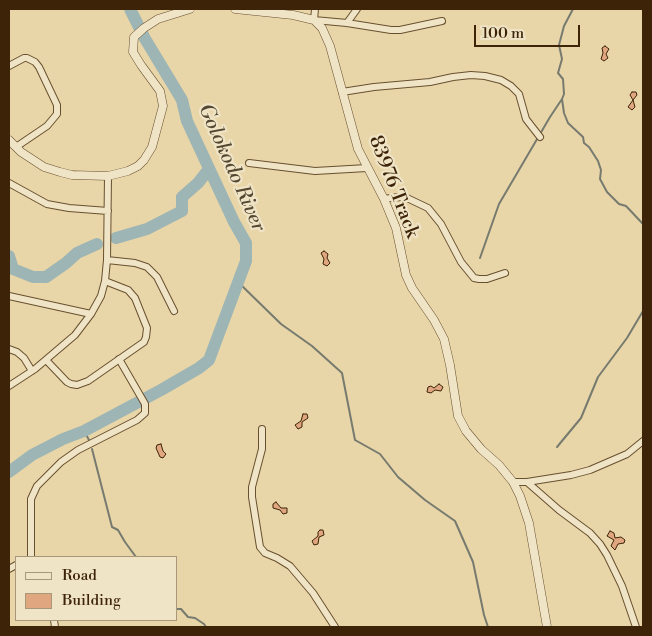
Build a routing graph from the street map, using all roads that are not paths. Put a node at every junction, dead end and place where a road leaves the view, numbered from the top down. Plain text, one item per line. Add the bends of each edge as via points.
1 (190, 9) edge
2 (235, 9) edge
3 (315, 9) edge
4 (357, 9) edge
5 (314, 20) junction
6 (442, 21) dead end
7 (347, 23) junction
8 (9, 66) edge
9 (342, 92) junction
10 (540, 137) dead end
11 (9, 140) edge
12 (16, 147) junction
13 (249, 163) dead end
14 (367, 168) junction
15 (108, 176) junction
16 (9, 183) edge
17 (384, 199) junction
18 (108, 211) junction
19 (108, 260) junction
20 (504, 273) dead end
21 (106, 281) junction
22 (9, 296) edge
23 (174, 311) dead end
24 (91, 314) junction
25 (9, 349) edge
26 (119, 359) junction
27 (46, 360) junction
28 (32, 371) junction
29 (9, 386) edge
30 (262, 429) dead end
31 (643, 441) edge
32 (513, 482) junction
33 (527, 482) junction
34 (31, 556) edge
35 (335, 627) edge
36 (547, 627) edge
37 (636, 627) edge

1 - 15 street via 158,19 134,37 134,52 160,90 163,106 152,147 144,160 128,171
2 - 5 street
3 - 5 street
4 - 7 street
5 - 7 street
5 - 9 street, 83976 Track via 322,28 330,46
6 - 7 street via 400,30
8 - 12 street via 24,58 35,62 57,105 56,114 47,126
9 - 10 street via 453,77 485,76 501,80 519,94 526,119
9 - 14 street, 83976 Track via 358,149
11 - 12 street
12 - 15 street via 44,167 60,172
13 - 14 street via 315,171
14 - 17 street, 83976 Track
15 - 18 street
16 - 18 street via 47,204
17 - 20 street via 407,198 428,208 474,278 487,279
17 - 32 street, 83976 Track via 399,238 406,275 444,339 458,416 481,450
18 - 19 street
19 - 21 street
19 - 23 street via 147,267 157,277
21 - 24 street
21 - 26 street via 122,286 132,294 147,328 144,342
22 - 24 street
24 - 27 street via 75,335
25 - 28 street via 24,358
26 - 27 street via 77,385 67,382
26 - 34 street via 145,404 145,413 78,450 37,486 30,509
27 - 28 street
28 - 29 street
30 - 35 street via 262,449 252,487 260,547 264,553 290,566
31 - 33 street via 627,454 590,470
32 - 33 street
32 - 36 street, 83976 Track via 529,523
33 - 37 street via 600,544 622,586

